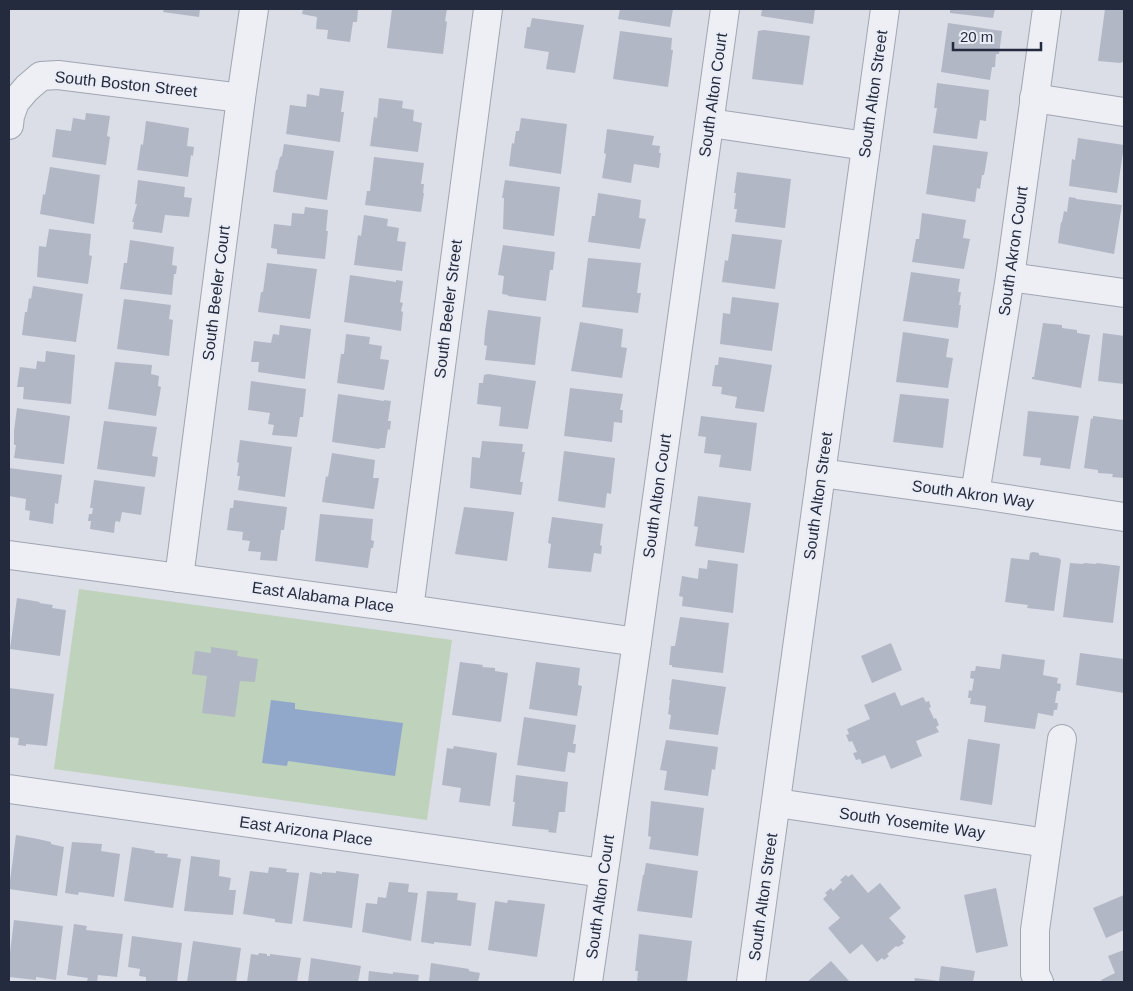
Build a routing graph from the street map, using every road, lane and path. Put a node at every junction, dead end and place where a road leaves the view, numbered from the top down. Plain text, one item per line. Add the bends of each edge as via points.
1 (254, 9) edge
2 (488, 9) edge
3 (724, 9) edge
4 (885, 9) edge
5 (1047, 9) edge
6 (241, 98) junction
7 (1034, 98) junction
8 (1124, 112) edge
9 (710, 123) junction
10 (9, 126) edge
11 (866, 146) junction
12 (1010, 277) junction
13 (1124, 294) edge
14 (822, 473) junction
15 (976, 494) junction
16 (1124, 516) edge
17 (9, 555) edge
18 (179, 578) junction
19 (409, 609) junction
20 (637, 642) junction
21 (1062, 739) dead end
22 (9, 790) edge
23 (776, 804) junction
24 (1047, 842) junction
25 (603, 872) junction
26 (588, 982) edge
27 (751, 982) edge
28 (1039, 982) edge

1 - 6 street, South Beeler Court
2 - 19 street, South Beeler Street
3 - 9 street, South Alton Court
4 - 11 street, South Alton Street
5 - 7 street, South Akron Court
6 - 10 street, South Boston Street via 58,74 41,76 15,102
6 - 18 street, South Beeler Court
7 - 8 street
7 - 12 street, South Akron Court
9 - 11 street
9 - 20 street, South Alton Court
11 - 14 street, South Alton Street
12 - 13 street
12 - 15 street, South Akron Court
14 - 15 street, South Akron Way
14 - 23 street, South Alton Street
15 - 16 street, South Akron Way
17 - 18 street, East Alabama Place
18 - 19 street, East Alabama Place
19 - 20 street, East Alabama Place
20 - 25 street, South Alton Court
21 - 24 street
22 - 25 street, East Arizona Place
23 - 24 street, South Yosemite Way
23 - 27 street, South Alton Street
24 - 28 street via 1036,930 1035,974
25 - 26 street, South Alton Court

